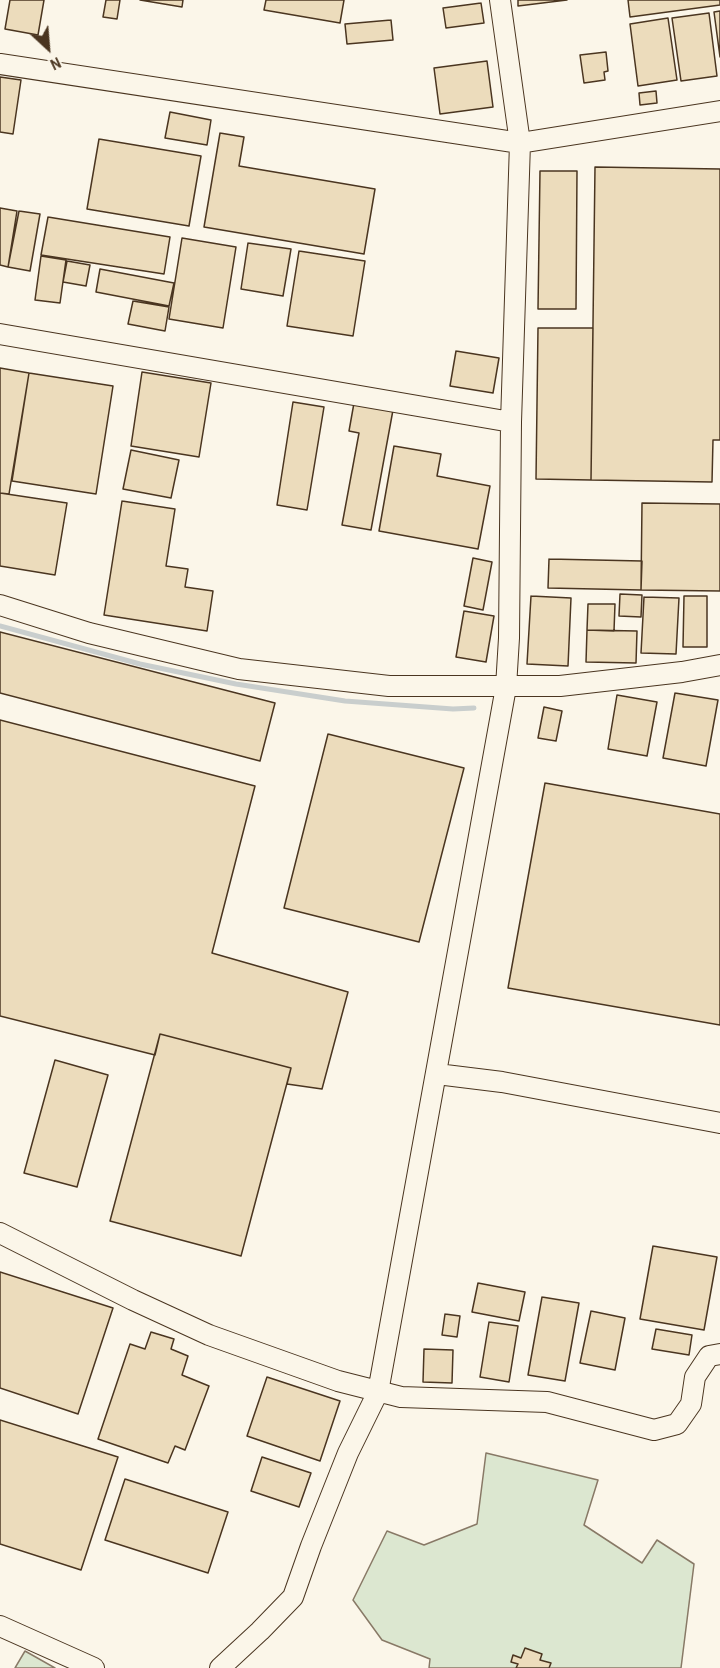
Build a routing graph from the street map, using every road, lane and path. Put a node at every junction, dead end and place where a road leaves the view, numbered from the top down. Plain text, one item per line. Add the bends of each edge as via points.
1 (501, 0) edge
2 (0, 64) edge
3 (720, 111) edge
4 (520, 143) junction
5 (0, 334) edge
6 (511, 422) junction
7 (0, 604) edge
8 (720, 665) edge
9 (506, 687) junction
10 (436, 1074) junction
11 (720, 1123) edge
12 (0, 1233) edge
13 (720, 1354) edge
14 (378, 1392) junction
15 (0, 1626) edge
16 (94, 1668) edge
17 (220, 1668) edge

1 - 4 street
2 - 4 street
3 - 4 street
4 - 6 street
5 - 6 street
6 - 9 street
7 - 9 street via 89,633 239,669 389,686
8 - 9 street via 560,686
9 - 10 street
10 - 11 street via 502,1082
10 - 14 street
12 - 14 street via 209,1335
13 - 14 street via 709,1356 695,1377 692,1404 677,1424 654,1430 547,1402 401,1397
14 - 17 street via 348,1453 293,1597
15 - 16 street

